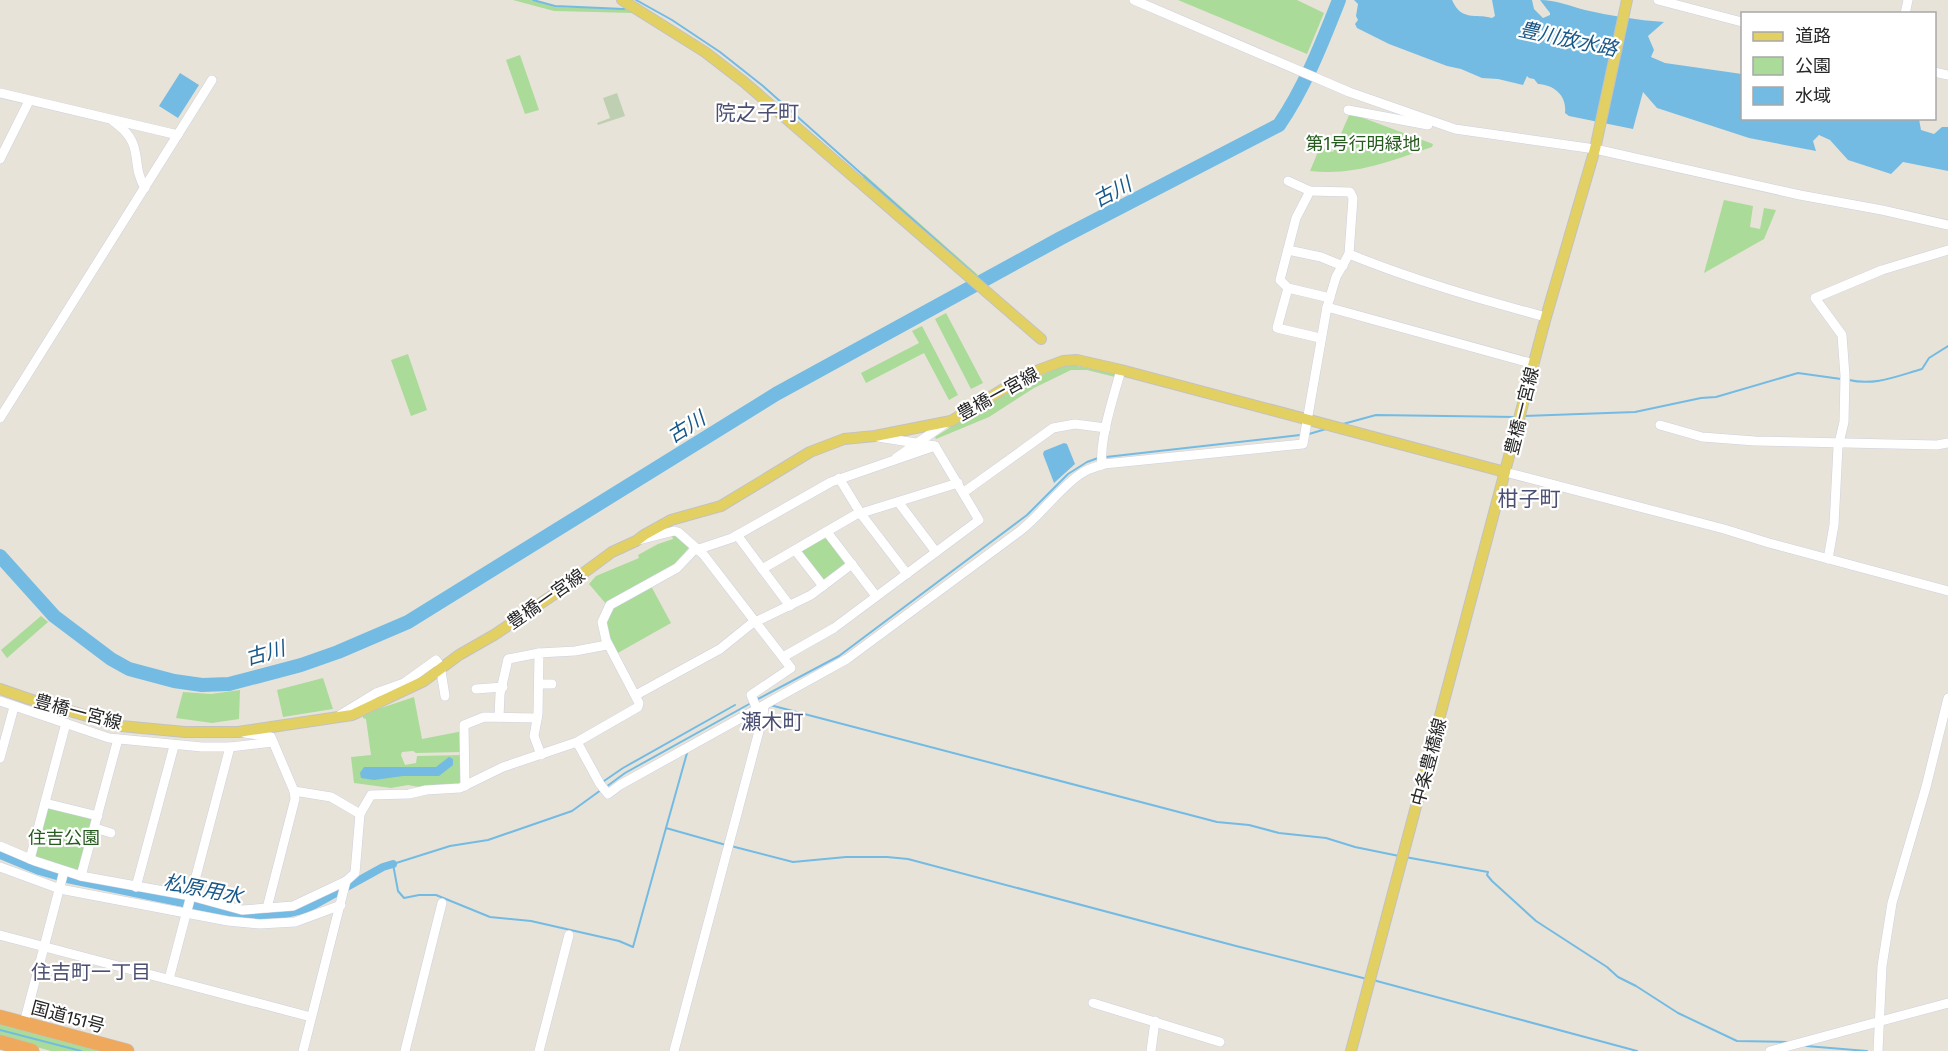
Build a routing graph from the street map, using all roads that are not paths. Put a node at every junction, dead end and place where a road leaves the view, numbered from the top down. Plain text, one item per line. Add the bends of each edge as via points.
1 (622, 0) edge
2 (1134, 0) edge
3 (1627, 0) edge
4 (1658, 0) edge
5 (1741, 21) edge
6 (212, 80) dead end
7 (0, 93) edge
8 (29, 101) junction
9 (1348, 110) dead end
10 (108, 118) junction
11 (1446, 126) junction
12 (178, 135) junction
13 (1595, 149) junction
14 (0, 159) edge
15 (1288, 181) dead end
16 (145, 188) junction
17 (1310, 192) junction
18 (1948, 225) edge
19 (1288, 250) junction
20 (1948, 250) edge
21 (1349, 254) junction
22 (1343, 266) junction
23 (1288, 288) junction
24 (1328, 302) junction
25 (1546, 317) junction
26 (1320, 338) junction
27 (1041, 339) dead end
28 (1534, 364) junction
29 (1121, 370) junction
30 (0, 418) edge
31 (951, 421) junction
32 (1307, 424) junction
33 (1660, 425) dead end
34 (1106, 428) junction
35 (875, 436) junction
36 (916, 443) junction
37 (1839, 443) junction
38 (1948, 443) edge
39 (935, 447) junction
40 (1101, 460) junction
41 (891, 462) junction
42 (1505, 472) junction
43 (839, 478) junction
44 (958, 483) junction
45 (964, 492) junction
46 (898, 503) junction
47 (861, 514) junction
48 (827, 532) junction
49 (737, 535) junction
50 (636, 541) junction
51 (698, 549) junction
52 (795, 550) junction
53 (936, 552) junction
54 (1828, 559) junction
55 (852, 564) junction
56 (762, 569) junction
57 (907, 574) junction
58 (823, 586) junction
59 (1948, 591) edge
60 (876, 596) junction
61 (790, 606) junction
62 (756, 622) junction
63 (607, 645) junction
64 (539, 653) junction
65 (783, 657) junction
66 (439, 670) junction
67 (539, 684) junction
68 (552, 684) dead end
69 (503, 687) junction
70 (0, 689) edge
71 (476, 689) dead end
72 (636, 695) junction
73 (445, 696) dead end
74 (1948, 699) edge
75 (0, 701) edge
76 (761, 705) junction
77 (14, 707) junction
78 (500, 717) junction
79 (537, 718) junction
80 (66, 723) junction
81 (238, 732) junction
82 (118, 739) junction
83 (273, 742) junction
84 (577, 742) junction
85 (174, 746) junction
86 (230, 747) junction
87 (541, 755) junction
88 (0, 758) edge
89 (465, 786) junction
90 (294, 791) junction
91 (45, 803) junction
92 (360, 814) junction
93 (98, 816) junction
94 (94, 828) junction
95 (111, 833) dead end
96 (0, 846) edge
97 (30, 859) junction
98 (0, 867) edge
99 (64, 873) junction
100 (81, 876) junction
101 (345, 882) junction
102 (60, 887) junction
103 (136, 887) junction
104 (191, 897) junction
105 (342, 902) junction
106 (442, 903) dead end
107 (267, 908) junction
108 (188, 912) junction
109 (0, 935) edge
110 (569, 935) dead end
111 (44, 947) junction
112 (169, 979) junction
113 (1093, 1003) dead end
114 (1948, 1003) edge
115 (0, 1017) edge
116 (311, 1017) junction
117 (1155, 1021) junction
118 (1879, 1022) junction
119 (24, 1023) junction
120 (0, 1042) edge
121 (1220, 1042) dead end
122 (14, 1049) edge
123 (32, 1051) edge
124 (128, 1051) edge
125 (303, 1051) edge
126 (405, 1051) edge
127 (540, 1051) edge
128 (674, 1051) edge
129 (1151, 1051) edge
130 (1351, 1051) edge
131 (1770, 1051) edge
132 (1878, 1051) edge

1 - 27 main road, 豊橋一宮線 via 705,52 744,82
2 - 11 street via 1349,92
3 - 13 main road, 豊橋一宮線
4 - 5 street
6 - 12 street
7 - 8 street
8 - 10 street
8 - 14 street
9 - 11 street
10 - 12 street
10 - 16 street via 134,144 140,181
11 - 13 street
12 - 16 street
13 - 18 street
13 - 25 main road, 豊橋一宮線
15 - 17 street
16 - 30 street
17 - 19 street via 1296,218
17 - 21 street via 1350,192 1353,198
19 - 22 street
19 - 23 street via 1280,280
20 - 37 street via 1882,270 1815,298 1842,335 1844,422
21 - 22 street
21 - 25 street via 1458,293
22 - 24 street
23 - 24 street
23 - 26 street via 1277,328
24 - 26 street
24 - 28 street
25 - 28 main road, 豊橋一宮線
26 - 32 street
28 - 42 main road, 豊橋一宮線
29 - 31 main road, 豊橋一宮線 via 1077,360 1063,361 1028,374
29 - 32 main road, 豊橋一宮線
29 - 34 street
31 - 35 main road, 豊橋一宮線
31 - 36 street
32 - 40 street via 1303,444
32 - 42 main road, 豊橋一宮線 via 1336,426
33 - 37 street via 1702,437
34 - 40 street
34 - 45 street via 1075,424 1053,428
35 - 36 street
35 - 50 main road, 豊橋一宮線 via 844,440 810,452 721,506 671,520
36 - 39 street
36 - 41 street
37 - 38 street
37 - 54 street
39 - 41 street
39 - 44 street
40 - 76 street via 1077,476 1020,531 853,655
41 - 43 street
42 - 54 street
42 - 130 main road, 中条豊橋線
43 - 47 street
43 - 49 street
44 - 45 street
44 - 46 street
45 - 53 street via 980,520
46 - 47 street
46 - 53 street
47 - 48 street
47 - 57 street
48 - 52 street
48 - 55 street
49 - 51 street
49 - 56 street
50 - 51 street via 674,531
50 - 66 main road, 豊橋一宮線 via 612,552
51 - 62 street
51 - 63 street via 676,568 610,605 602,622
52 - 56 street
52 - 58 street
53 - 57 street
54 - 59 street
55 - 58 street
55 - 60 street
56 - 61 street
57 - 60 street
58 - 61 street
60 - 65 street via 834,628
61 - 62 street
62 - 65 street
62 - 72 street via 720,649
63 - 64 street
63 - 72 street
64 - 67 street
64 - 69 street via 508,659
65 - 76 street via 794,671 752,694
66 - 73 street
66 - 81 main road, 豊橋一宮線 via 357,713
67 - 68 street
67 - 79 street
69 - 71 street
69 - 78 street
70 - 81 main road, 豊橋一宮線 via 121,726
72 - 84 street via 638,707
74 - 118 street via 1892,903 1882,966
75 - 77 street
76 - 84 street via 684,744 608,794
76 - 128 street via 763,716
77 - 80 street
77 - 88 street
78 - 79 street
78 - 89 street via 484,717 464,724
79 - 87 street via 534,736
80 - 82 street
80 - 91 street
81 - 83 street via 268,735
82 - 85 street
82 - 93 street
83 - 86 street
83 - 90 street
84 - 87 street
85 - 86 street
85 - 103 street
86 - 104 street
87 - 89 street via 503,767
89 - 92 street via 376,794 367,798
90 - 92 street via 331,797
90 - 107 street
91 - 93 street
91 - 97 street
92 - 101 street via 356,869
93 - 94 street
94 - 95 street
94 - 100 street
96 - 97 street
97 - 99 street
98 - 102 street
99 - 100 street
99 - 102 street
100 - 103 street
101 - 105 street
101 - 107 street via 292,906
102 - 108 street
102 - 111 street
103 - 104 street
104 - 107 street via 242,910
104 - 108 street
105 - 108 street via 305,920 280,924 245,923
105 - 116 street
106 - 126 street
108 - 112 street
109 - 111 street
110 - 127 street
111 - 112 street
111 - 119 street
112 - 116 street
113 - 117 street
114 - 118 street
115 - 119 highway, 国道151号
116 - 125 street
117 - 121 street
117 - 129 street
118 - 131 street
118 - 132 street
119 - 124 highway, 国道151号
120 - 122 highway
122 - 123 highway

